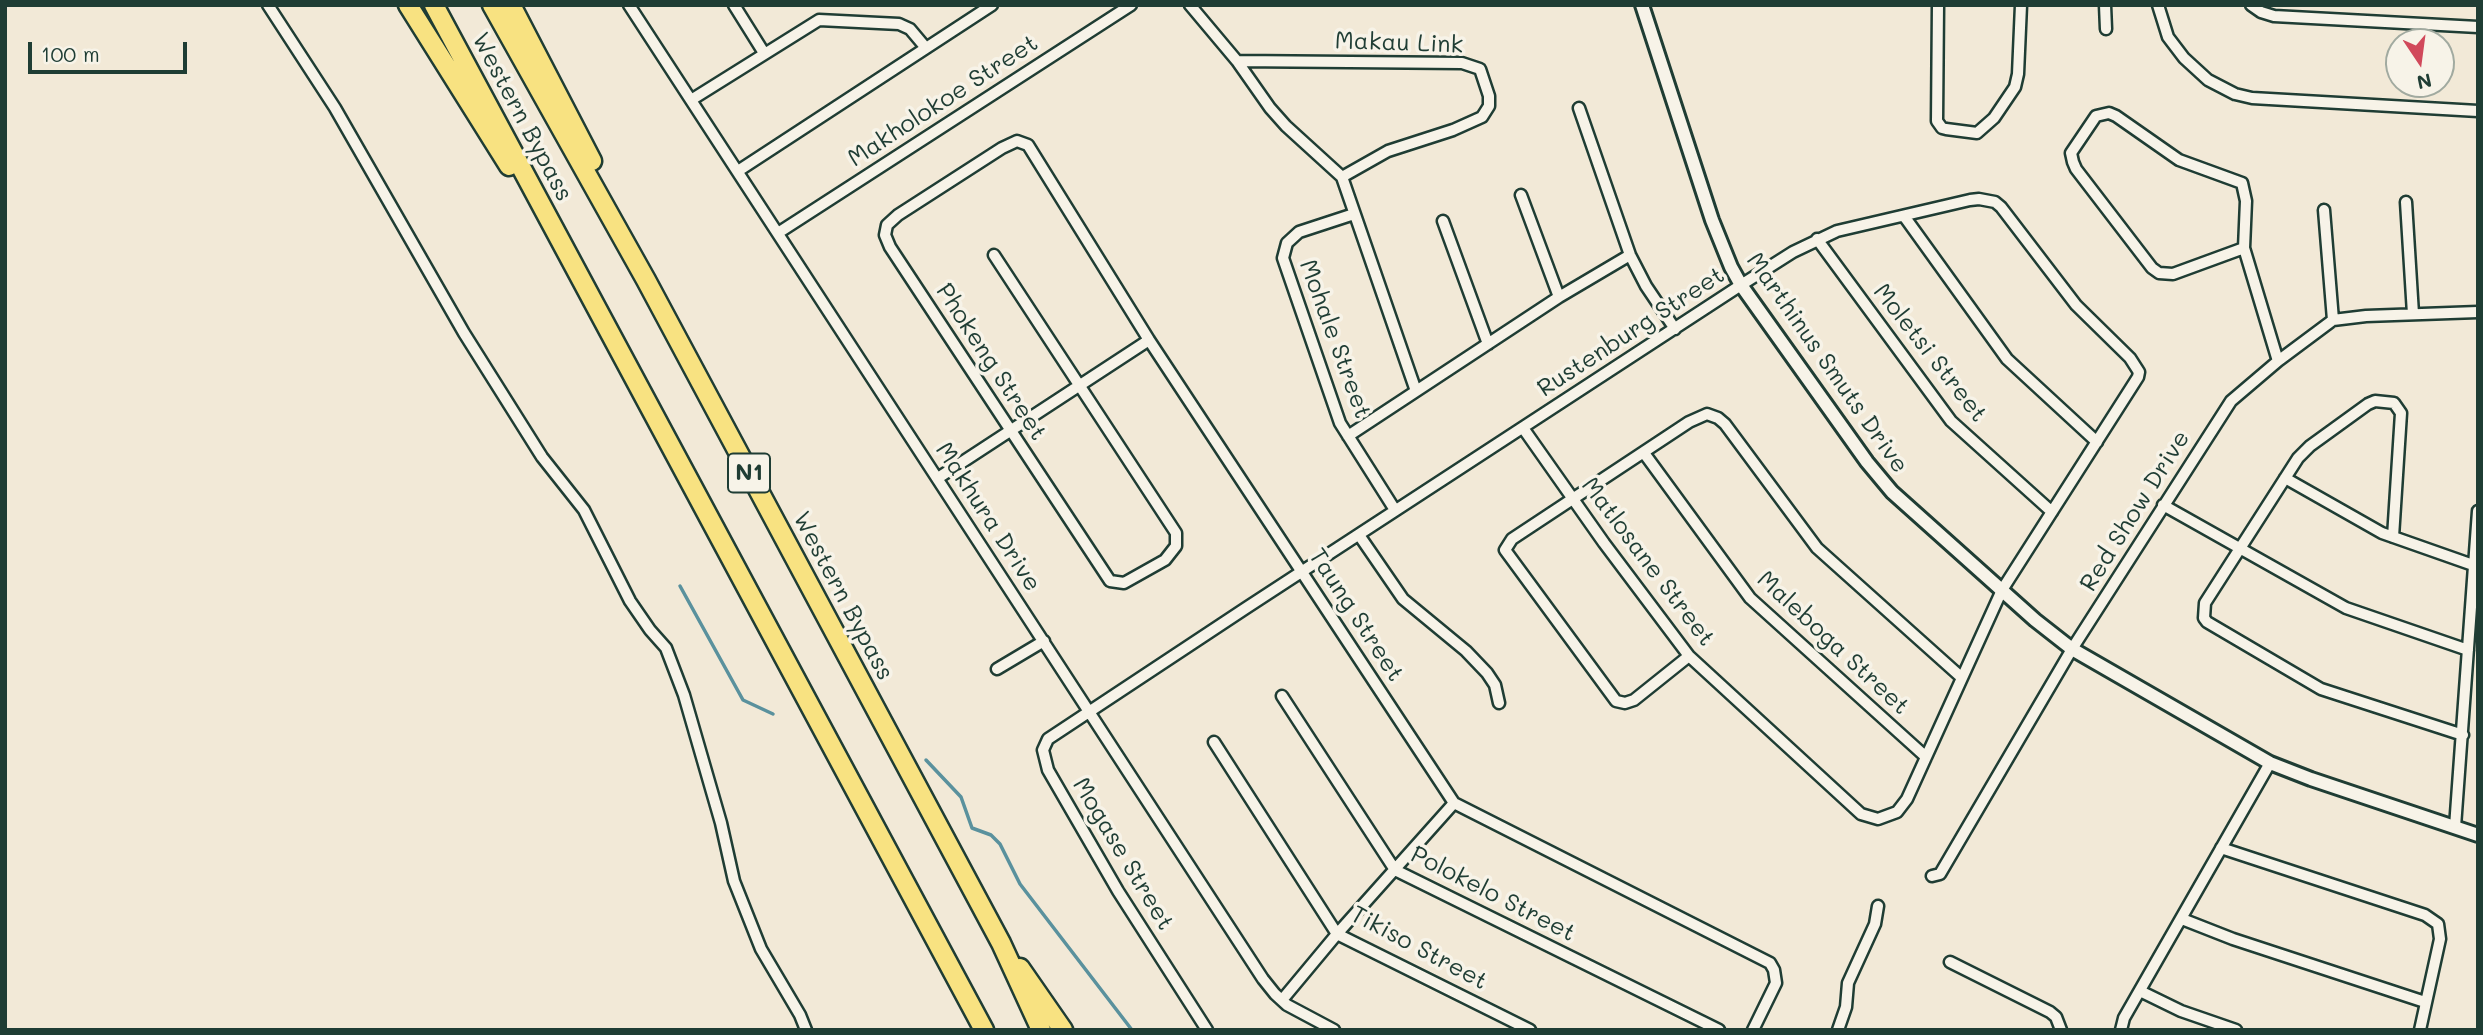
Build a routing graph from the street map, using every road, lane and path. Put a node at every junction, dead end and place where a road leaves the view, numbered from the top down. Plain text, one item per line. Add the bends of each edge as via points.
1 (268, 5) edge
2 (408, 5) edge
3 (434, 5) edge
4 (492, 5) edge
5 (511, 5) edge
6 (629, 5) edge
7 (734, 5) edge
8 (992, 5) edge
9 (1131, 5) edge
10 (1190, 5) edge
11 (1642, 5) edge
12 (1938, 5) edge
13 (2021, 5) edge
14 (2105, 5) edge
15 (2158, 5) edge
16 (2251, 5) edge
17 (2478, 27) edge
18 (2106, 29) dead end
19 (926, 48) junction
20 (764, 52) junction
21 (1237, 61) junction
22 (691, 100) junction
23 (1579, 108) dead end
24 (2478, 111) edge
25 (1028, 145) joint
26 (738, 171) junction
27 (1342, 177) junction
28 (1521, 195) dead end
29 (2406, 202) dead end
30 (2324, 210) dead end
31 (1354, 214) junction
32 (1904, 216) junction
33 (1443, 221) dead end
34 (778, 233) junction
35 (1817, 239) junction
36 (2244, 248) junction
37 (994, 255) dead end
38 (1630, 255) junction
39 (646, 281) junction
40 (1741, 285) junction
41 (589, 297) junction
42 (1559, 297) junction
43 (2478, 312) edge
44 (2413, 314) junction
45 (2333, 320) junction
46 (1675, 330) junction
47 (1149, 341) junction
48 (1488, 344) junction
49 (2278, 361) junction
50 (1081, 385) junction
51 (1416, 391) junction
52 (1522, 428) junction
53 (1011, 429) junction
54 (1348, 436) junction
55 (2097, 442) junction
56 (1643, 453) junction
57 (938, 478) junction
58 (2285, 478) junction
59 (1574, 498) junction
60 (2163, 505) junction
61 (1395, 510) junction
62 (2478, 511) edge
63 (2052, 512) junction
64 (1359, 535) junction
65 (2393, 537) junction
66 (2240, 547) junction
67 (2473, 565) junction
68 (1302, 571) junction
69 (2002, 590) junction
70 (1044, 641) junction
71 (2072, 649) junction
72 (2468, 650) junction
73 (1689, 656) junction
74 (997, 669) dead end
75 (1961, 677) junction
76 (1282, 696) dead end
77 (1499, 704) dead end
78 (1089, 711) junction
79 (2463, 735) junction
80 (1214, 742) dead end
81 (1926, 757) junction
82 (2270, 763) junction
83 (1454, 803) junction
84 (1878, 819) joint
85 (2455, 827) junction
86 (2478, 835) edge
87 (2221, 848) junction
88 (1395, 870) junction
89 (1932, 876) dead end
90 (1878, 906) dead end
91 (2182, 919) junction
92 (1337, 934) junction
93 (1001, 943) junction
94 (1950, 962) dead end
95 (2140, 991) junction
96 (1282, 1000) junction
97 (2425, 1002) junction
98 (806, 1030) edge
99 (984, 1030) edge
100 (1041, 1030) edge
101 (1063, 1030) edge
102 (1207, 1030) edge
103 (1334, 1030) edge
104 (1530, 1030) edge
105 (1719, 1030) edge
106 (1753, 1030) edge
107 (1838, 1030) edge
108 (2060, 1030) edge
109 (2121, 1030) edge
110 (2236, 1030) edge
111 (2420, 1030) edge

1 - 98 street via 335,108 464,333 542,457 584,510 630,601 666,648 684,695 734,881 761,949
2 - 41 highway
3 - 41 highway, Western Bypass / N1
4 - 39 highway, Western Bypass / N1
5 - 39 highway via 604,186
6 - 22 street, Makhura Drive
7 - 20 street
8 - 19 street
9 - 34 street, Makholokoe Street
10 - 21 street
11 - 40 street, Marthinus Smuts Drive via 1712,220
12 - 13 street via 1936,116 1946,129 1977,132 1994,118 2017,80
14 - 18 street
15 - 24 street via 2168,37 2184,58 2208,80 2235,94
16 - 17 street via 2274,16
19 - 20 street via 910,29 899,24 827,19 812,22
19 - 26 street
20 - 22 street
21 - 27 street via 1286,126
21 - 27 street, Makau Link via 1462,63 1480,69 1489,96 1482,117 1388,151
22 - 26 street, Makhura Drive
23 - 38 street
25 - 47 street, Taung Street
25 - 53 street, Phokeng Street via 1019,141 1002,148 898,215 885,231 890,247
26 - 34 street, Makhura Drive
27 - 31 street
28 - 42 street
29 - 44 street
30 - 45 street
31 - 51 street
31 - 54 street, Mohale Street via 1299,232 1287,243 1283,258 1335,412
32 - 35 street, Rustenburg Street
32 - 55 street via 2007,359
32 - 55 street, Rustenburg Street via 1979,199 2001,207 2069,297 2130,358 2138,377
33 - 48 street
34 - 57 street, Makhura Drive
35 - 40 street, Rustenburg Street
35 - 63 street, Moletsi Street via 1951,421
36 - 36 street via 2242,183 2179,160 2116,116 2096,116 2073,148 2073,162 2152,268 2173,274
36 - 49 street
37 - 50 street
38 - 42 street
38 - 46 street
39 - 93 highway, Western Bypass / N1
40 - 46 street, Rustenburg Street
40 - 69 street, Marthinus Smuts Drive via 1880,479
41 - 99 highway, Western Bypass / N1
42 - 48 street
43 - 44 street
44 - 45 street
45 - 49 street, Red Show Drive
46 - 52 street, Rustenburg Street
47 - 50 street
47 - 68 street, Taung Street
48 - 51 street
49 - 60 street, Red Show Drive via 2231,401
50 - 53 street
50 - 53 street, Phokeng Street via 1176,533 1176,547 1165,560 1124,583 1110,581
51 - 54 street
52 - 59 street, Matlosane Street
52 - 61 street, Rustenburg Street
53 - 57 street
54 - 61 street, Mohale Street
55 - 63 street, Rustenburg Street
56 - 59 street
56 - 75 street via 1700,416 1718,418 1817,548
56 - 81 street, Maleboga Street via 1750,598
57 - 70 street, Makhura Drive
58 - 65 street
58 - 65 street via 2303,452 2368,404 2394,403 2401,413
58 - 66 street
59 - 73 street, Matlosane Street
59 - 73 street via 1508,543 1505,550 1514,564 1611,696 1621,703 1634,700
60 - 66 street
60 - 71 street, Red Show Drive
61 - 64 street, Rustenburg Street
62 - 67 street
63 - 69 street, Rustenburg Street
64 - 68 street, Rustenburg Street
64 - 77 street via 1403,600 1487,673
65 - 67 street
66 - 72 street via 2346,608
66 - 79 street via 2205,603 2207,622 2321,689
67 - 72 street
68 - 78 street, Rustenburg Street
68 - 83 street, Taung Street
69 - 71 street, Marthinus Smuts Drive
69 - 75 street, Rustenburg Street
70 - 74 street
70 - 78 street, Makhura Drive
71 - 82 street, Marthinus Smuts Drive
71 - 89 street, Red Show Drive via 1940,874
72 - 79 street
73 - 84 street, Matlosane Street via 1861,814
75 - 81 street, Rustenburg Street
76 - 88 street, Polokelo Street
78 - 96 street, Makhura Drive
78 - 102 street, Mogase Street via 1048,739 1045,762 1118,891
79 - 85 street
80 - 92 street, Tikiso Street
81 - 84 street, Rustenburg Street via 1902,806
82 - 85 street, Marthinus Smuts Drive
82 - 87 street
83 - 88 street
83 - 106 street via 1764,959 1776,978
85 - 86 street, Marthinus Smuts Drive
87 - 91 street
87 - 97 street via 2433,920 2440,939
88 - 92 street
88 - 105 street, Polokelo Street
90 - 107 street via 1875,924 1848,983
91 - 95 street
91 - 97 street
92 - 96 street
92 - 104 street, Tikiso Street
93 - 100 highway, Western Bypass / N1
93 - 101 highway
94 - 108 street via 2050,1012
95 - 109 street
95 - 110 street
96 - 103 street, Makhura Drive
97 - 111 street

